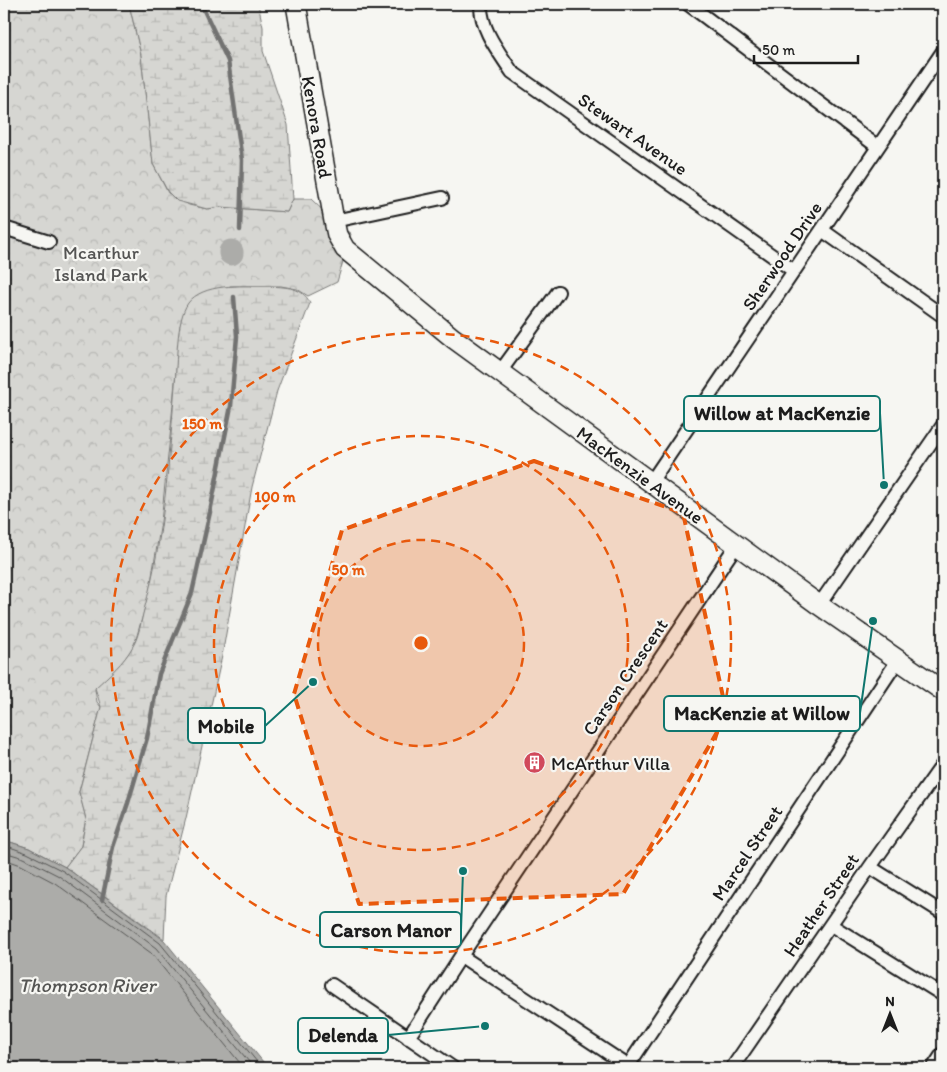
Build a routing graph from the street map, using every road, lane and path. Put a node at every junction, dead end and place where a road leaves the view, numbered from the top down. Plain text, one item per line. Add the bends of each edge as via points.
1 (296, 4) edge
2 (481, 4) edge
3 (688, 4) edge
4 (943, 52) edge
5 (878, 147) junction
6 (442, 198) dead end
7 (334, 220) junction
8 (4, 228) edge
9 (822, 230) junction
10 (49, 242) dead end
11 (345, 249) joint
12 (794, 271) junction
13 (558, 292) dead end
14 (943, 316) edge
15 (500, 372) junction
16 (943, 426) edge
17 (651, 482) junction
18 (737, 544) junction
19 (819, 604) junction
20 (898, 660) junction
21 (943, 691) edge
22 (943, 764) edge
23 (870, 867) junction
24 (943, 914) edge
25 (831, 925) junction
26 (461, 956) junction
27 (332, 985) dead end
28 (943, 995) edge
29 (408, 1038) junction
30 (943, 1053) edge
31 (630, 1067) edge
32 (453, 1068) edge
33 (732, 1068) edge
34 (933, 1068) edge

1 - 7 street, Kenora Road
2 - 12 street, Stewart Avenue via 490,38 512,72
3 - 5 street
4 - 5 street, Sherwood Drive
5 - 9 street, Sherwood Drive
6 - 7 street
7 - 11 street, Kenora Road via 337,235
8 - 10 street
9 - 12 street, Sherwood Drive
9 - 14 street
11 - 15 street, MacKenzie Avenue via 453,338
12 - 17 street, Sherwood Drive
13 - 15 street
15 - 17 street, MacKenzie Avenue
16 - 19 street
17 - 18 street, MacKenzie Avenue
18 - 19 street, MacKenzie Avenue
18 - 26 street, Carson Crescent
19 - 20 street, MacKenzie Avenue
20 - 21 street, MacKenzie Avenue
20 - 31 street, Marcel Street
22 - 23 street, Heather Street
23 - 24 street
23 - 25 street, Heather Street
25 - 28 street
25 - 33 street, Heather Street
26 - 29 street, Carson Crescent
26 - 31 street
27 - 29 street
29 - 32 street
30 - 34 street

